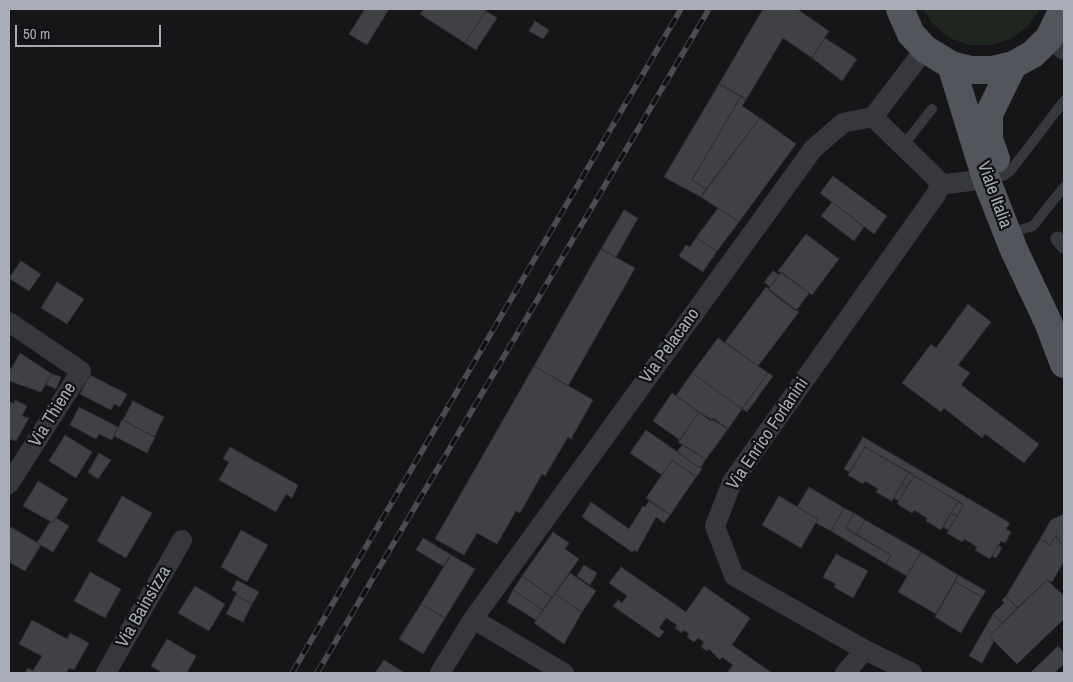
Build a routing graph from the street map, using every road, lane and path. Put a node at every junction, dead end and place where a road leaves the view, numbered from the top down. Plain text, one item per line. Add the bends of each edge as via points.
1 (900, 9) edge
2 (1063, 9) edge
3 (1057, 44) edge
4 (925, 50) junction
5 (950, 65) junction
6 (1013, 65) junction
7 (1064, 101) edge
8 (932, 109) dead end
9 (873, 117) junction
10 (902, 147) junction
11 (995, 178) junction
12 (939, 185) junction
13 (1064, 187) edge
14 (1015, 231) junction
15 (9, 322) edge
16 (1064, 364) edge
17 (9, 484) edge
18 (182, 540) dead end
19 (473, 619) junction
20 (865, 650) junction
21 (106, 673) edge
22 (440, 673) edge
23 (564, 673) edge
24 (846, 673) edge
25 (912, 673) edge

1 - 4 main road via 911,34
2 - 3 main road
3 - 6 main road
4 - 5 main road
4 - 9 street
5 - 6 main road via 971,70
5 - 11 main road, Viale Italia
6 - 11 main road, Viale Italia via 989,114 988,139
7 - 11 lane via 1011,170
8 - 10 lane
9 - 10 street
9 - 19 street, Via Pelacano via 843,122 812,149
10 - 12 street
11 - 12 street
11 - 14 main road, Viale Italia
12 - 20 street, Via Enrico Forlanini via 937,193 732,482 715,526 734,576
13 - 14 lane via 1033,226
14 - 16 main road, Viale Italia
15 - 17 street, Via Thiene via 81,370
18 - 21 street, Via Bainsizza
19 - 22 street, Via Pelacano
19 - 23 street
20 - 24 street
20 - 25 street, Via Enrico Forlanini

